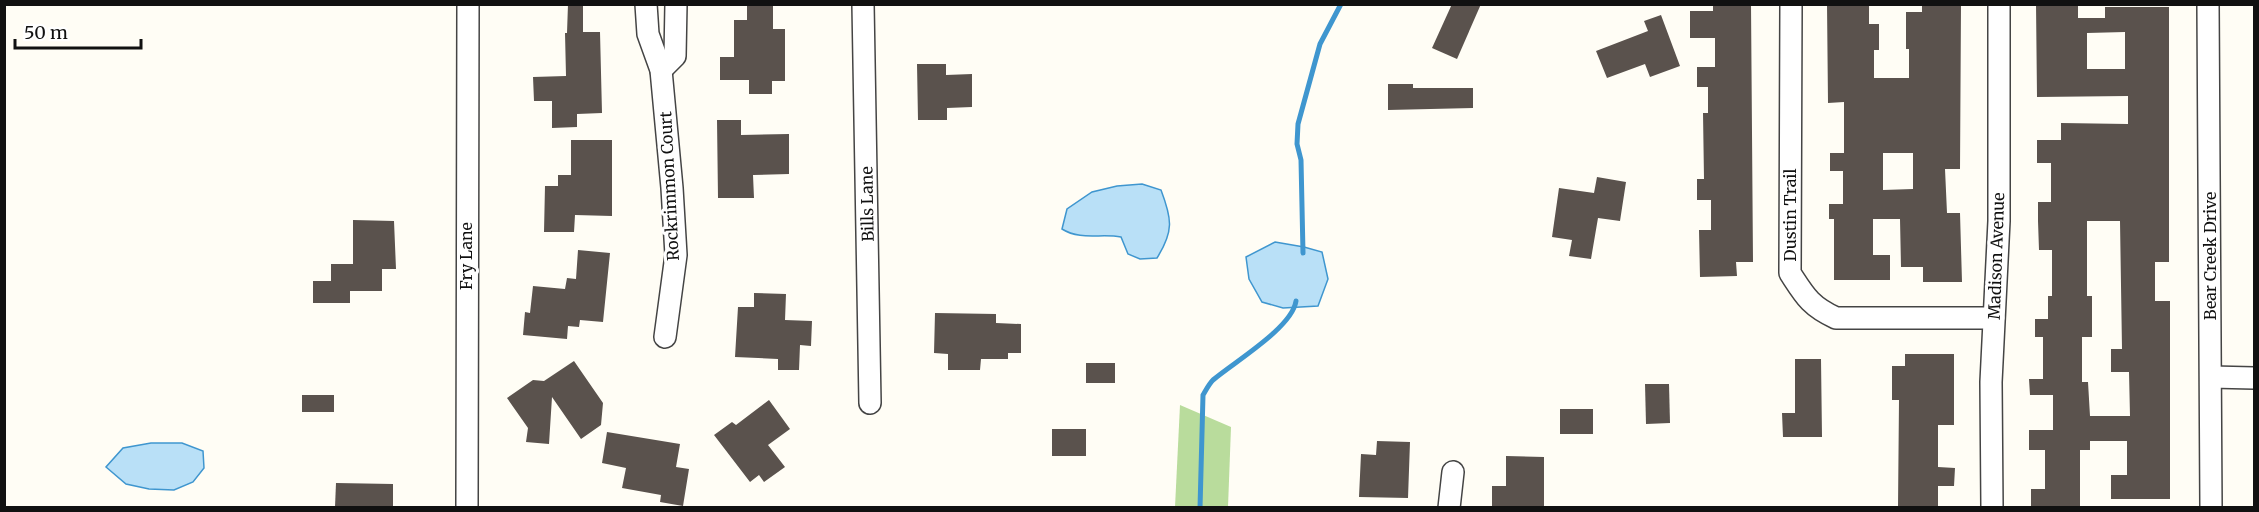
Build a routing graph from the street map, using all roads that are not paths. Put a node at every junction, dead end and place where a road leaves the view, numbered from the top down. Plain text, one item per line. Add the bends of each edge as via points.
1 (468, 4) edge
2 (646, 4) edge
3 (676, 4) edge
4 (863, 4) edge
5 (1791, 4) edge
6 (1999, 4) edge
7 (2208, 4) edge
8 (661, 70) junction
9 (1994, 318) junction
10 (665, 336) dead end
11 (2211, 377) junction
12 (2254, 378) edge
13 (870, 403) dead end
14 (1452, 472) dead end
15 (467, 507) edge
16 (1449, 507) edge
17 (1992, 507) edge
18 (2211, 507) edge

1 - 15 street, Fry Lane
2 - 8 street, Rockrimmon Court via 648,34
3 - 8 street via 675,56
4 - 13 street, Bills Lane
5 - 9 street, Dustin Trail via 1790,273 1805,297 1818,310 1836,318
6 - 9 street, Madison Avenue via 1999,222
7 - 11 street, Bear Creek Drive
8 - 10 street, Rockrimmon Court via 676,255
9 - 17 street, Madison Avenue
11 - 12 street
11 - 18 street, Bear Creek Drive
14 - 16 street

